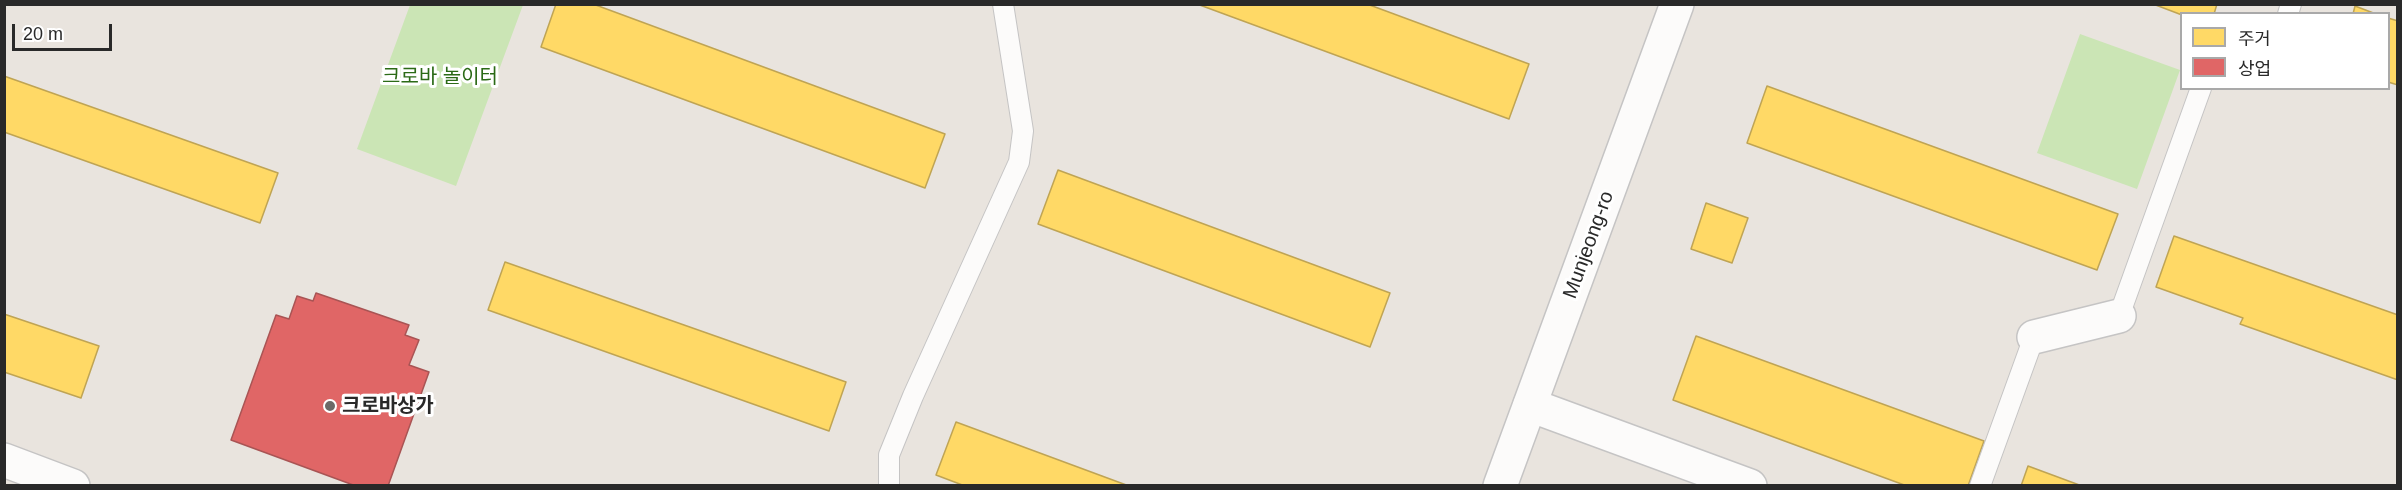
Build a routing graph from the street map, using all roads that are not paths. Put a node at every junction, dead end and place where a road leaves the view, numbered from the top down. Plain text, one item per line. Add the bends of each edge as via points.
1 (1003, 4) edge
2 (1677, 4) edge
3 (2199, 90) edge
4 (2120, 316) joint
5 (2034, 337) joint
6 (1530, 405) junction
7 (4, 460) edge
8 (73, 486) edge
9 (889, 486) edge
10 (1500, 486) edge
11 (1750, 486) edge
12 (1980, 486) edge

1 - 9 lane via 1023,131 1019,162 896,437 889,455
2 - 6 main road, Munjeong-ro
3 - 4 lane
4 - 5 main road
5 - 12 lane
6 - 10 main road, Munjeong-ro
6 - 11 main road
7 - 8 main road

